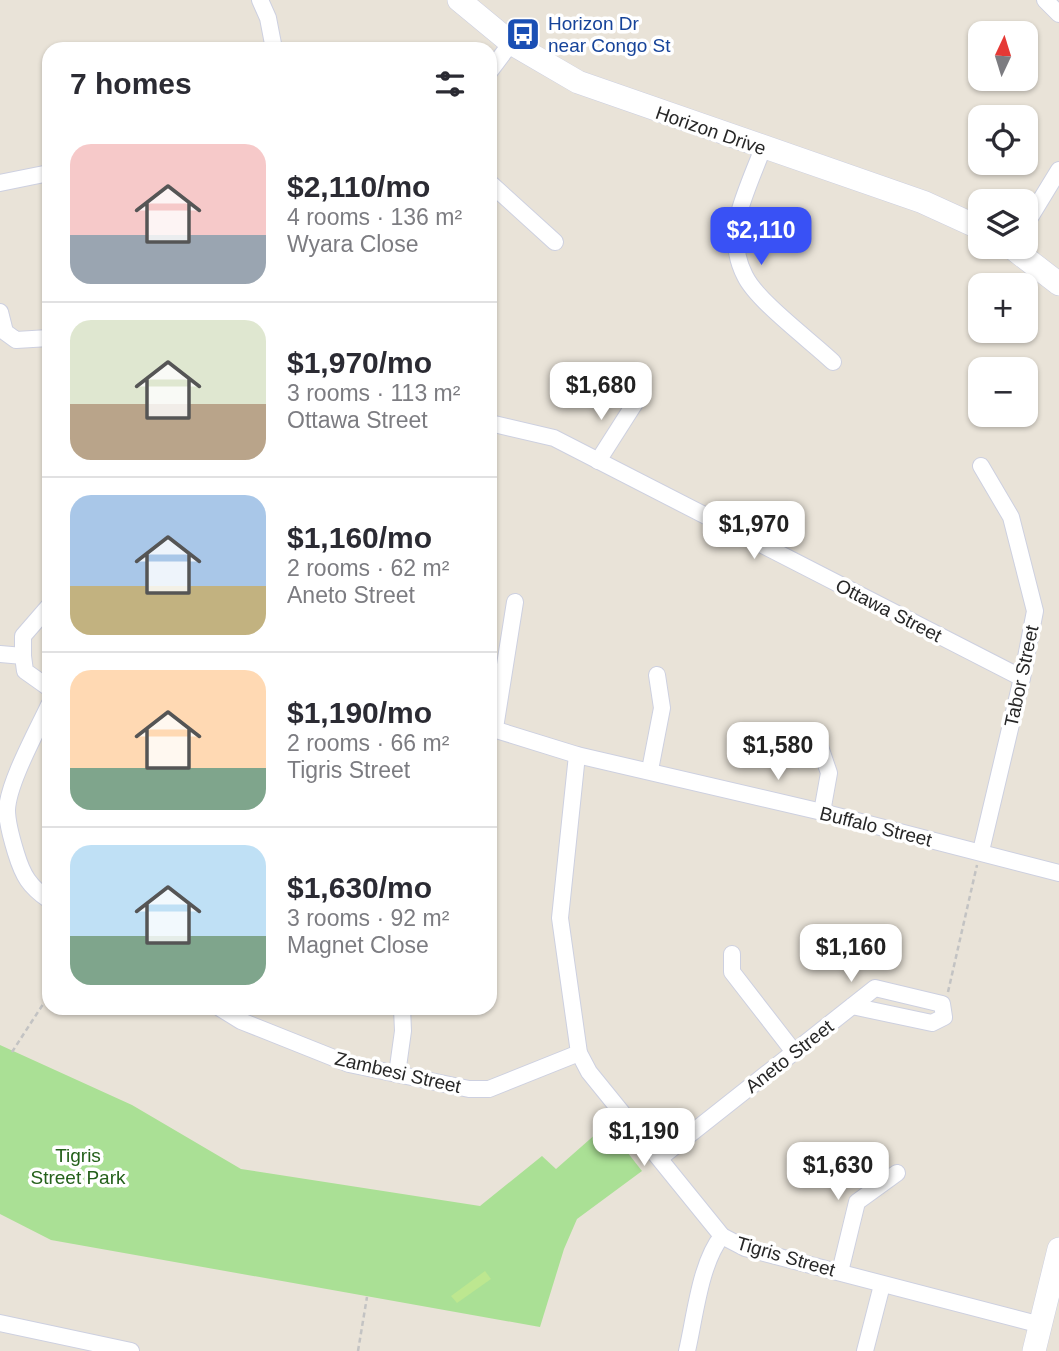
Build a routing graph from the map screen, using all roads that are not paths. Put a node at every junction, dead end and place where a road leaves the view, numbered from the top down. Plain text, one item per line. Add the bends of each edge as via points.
1 (260, 0) edge
2 (459, 0) edge
3 (1045, 0) edge
4 (1059, 14) edge
5 (273, 42) edge
6 (511, 43) junction
7 (497, 62) edge
8 (763, 148) junction
9 (1059, 170) edge
10 (42, 174) edge
11 (0, 183) edge
12 (497, 189) edge
13 (1038, 204) edge
14 (968, 223) edge
15 (555, 242) dead end
16 (1027, 259) edge
17 (1059, 284) edge
18 (0, 312) edge
19 (42, 339) edge
20 (833, 362) dead end
21 (635, 402) dead end
22 (497, 425) edge
23 (598, 461) junction
24 (981, 466) dead end
25 (515, 602) dead end
26 (42, 614) edge
27 (0, 654) edge
28 (23, 656) junction
29 (657, 675) dead end
30 (1022, 678) junction
31 (42, 683) edge
32 (497, 705) edge
33 (42, 721) edge
34 (497, 729) edge
35 (816, 735) dead end
36 (577, 755) junction
37 (650, 770) junction
38 (822, 812) junction
39 (981, 851) junction
40 (1059, 873) edge
41 (42, 895) edge
42 (732, 954) dead end
43 (852, 1006) junction
44 (232, 1015) edge
45 (402, 1015) edge
46 (794, 1052) junction
47 (579, 1053) junction
48 (397, 1074) junction
49 (660, 1158) junction
50 (897, 1173) dead end
51 (722, 1236) junction
52 (1059, 1251) edge
53 (840, 1272) junction
54 (882, 1285) junction
55 (0, 1323) edge
56 (1041, 1325) junction
57 (122, 1350) edge
58 (687, 1351) edge
59 (865, 1351) edge
60 (1034, 1351) edge

1 - 5 street
2 - 6 street, Horizon Drive
3 - 4 street
6 - 7 street
6 - 8 street, Horizon Drive via 578,82
8 - 14 street, Horizon Drive via 923,202
8 - 20 street via 739,215 737,255 745,277 759,295
9 - 13 street
10 - 11 street
12 - 15 street
16 - 17 street
18 - 19 street via 5,332 16,341
21 - 23 street
22 - 23 street, Ottawa Street via 554,438
23 - 30 street, Ottawa Street
24 - 30 street, Tabor Street via 1011,517 1035,611
25 - 32 street
26 - 28 street via 23,636
27 - 28 street
28 - 31 street via 25,671
29 - 37 street via 662,708
30 - 39 street, Tabor Street
33 - 41 street via 7,811 24,875
34 - 36 street, Buffalo Street
35 - 38 street via 829,773
36 - 37 street, Buffalo Street
36 - 47 street, Tigris Street via 560,918
37 - 38 street, Buffalo Street
38 - 39 street, Buffalo Street
39 - 40 street, Buffalo Street
42 - 46 street via 733,972
43 - 43 street, Aneto Street via 932,1023 944,1017 942,1004 875,988
43 - 46 street, Aneto Street
44 - 48 street, Zambesi Street via 349,1064
45 - 48 street
46 - 49 street, Aneto Street
47 - 48 street, Zambesi Street via 489,1089
47 - 49 street, Tigris Street via 589,1072
49 - 51 street, Tigris Street
50 - 53 street via 857,1202
51 - 53 street, Tigris Street via 745,1248
51 - 58 street via 708,1264
52 - 56 street
53 - 54 street, Tigris Street
54 - 56 street, Tigris Street
54 - 59 street
55 - 57 street
56 - 60 street

